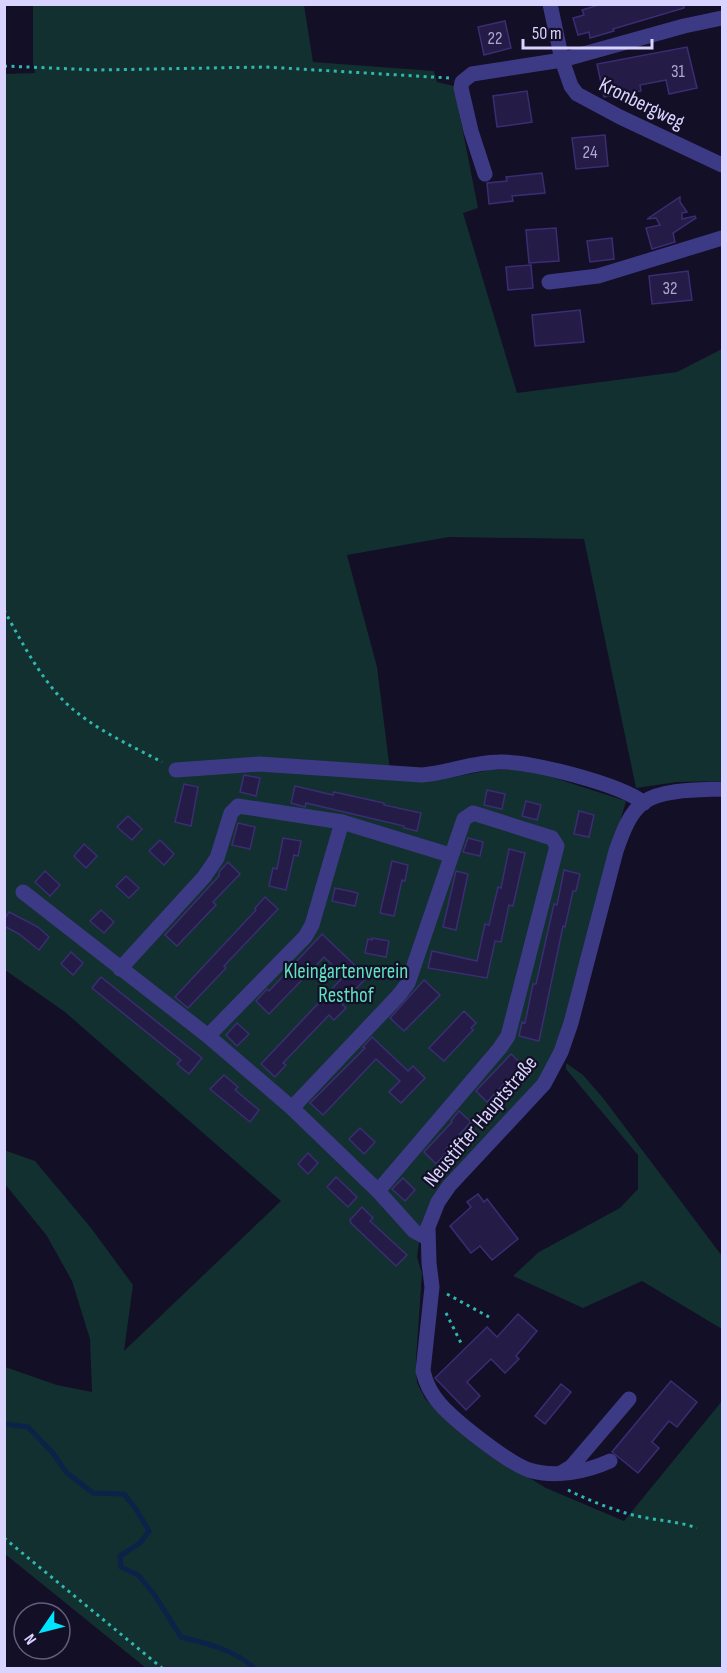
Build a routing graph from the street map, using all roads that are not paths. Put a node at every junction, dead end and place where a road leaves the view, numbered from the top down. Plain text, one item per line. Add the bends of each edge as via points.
1 (550, 4) edge
2 (723, 18) edge
3 (562, 60) junction
4 (723, 165) edge
5 (485, 174) dead end
6 (723, 238) edge
7 (549, 282) dead end
8 (176, 770) road end
9 (723, 789) edge
10 (644, 803) junction
11 (342, 822) junction
12 (450, 855) junction
13 (23, 892) dead end
14 (120, 969) junction
15 (208, 1036) junction
16 (291, 1108) junction
17 (378, 1191) junction
18 (427, 1238) junction
19 (629, 1399) dead end
20 (610, 1461) dead end
21 (563, 1481) junction

1 - 3 street, Kronbergweg
2 - 3 street, Kronbergweg
3 - 4 street, Kronbergweg via 577,94
3 - 5 street, Kronbergweg via 472,74 462,82 471,131
6 - 7 street via 598,276
8 - 10 street via 259,764 422,775 478,764 516,762 625,792
9 - 10 street via 671,793
10 - 18 street, Neustifter Hauptstraße via 626,826 616,851 571,1023 553,1069 544,1084 449,1186 432,1216
11 - 12 street
11 - 14 street via 238,806 231,813 217,858 204,877
11 - 15 street via 312,925
12 - 16 street via 408,983
12 - 17 street via 464,819 473,813 552,838 557,846 508,1036
13 - 14 street
14 - 15 street
15 - 16 street
16 - 17 street
17 - 18 street via 414,1231
18 - 21 street, Neustifter Hauptstraße via 432,1287 423,1358 431,1392 453,1416 519,1465
19 - 21 street
20 - 21 street, Neustifter Hauptstraße

